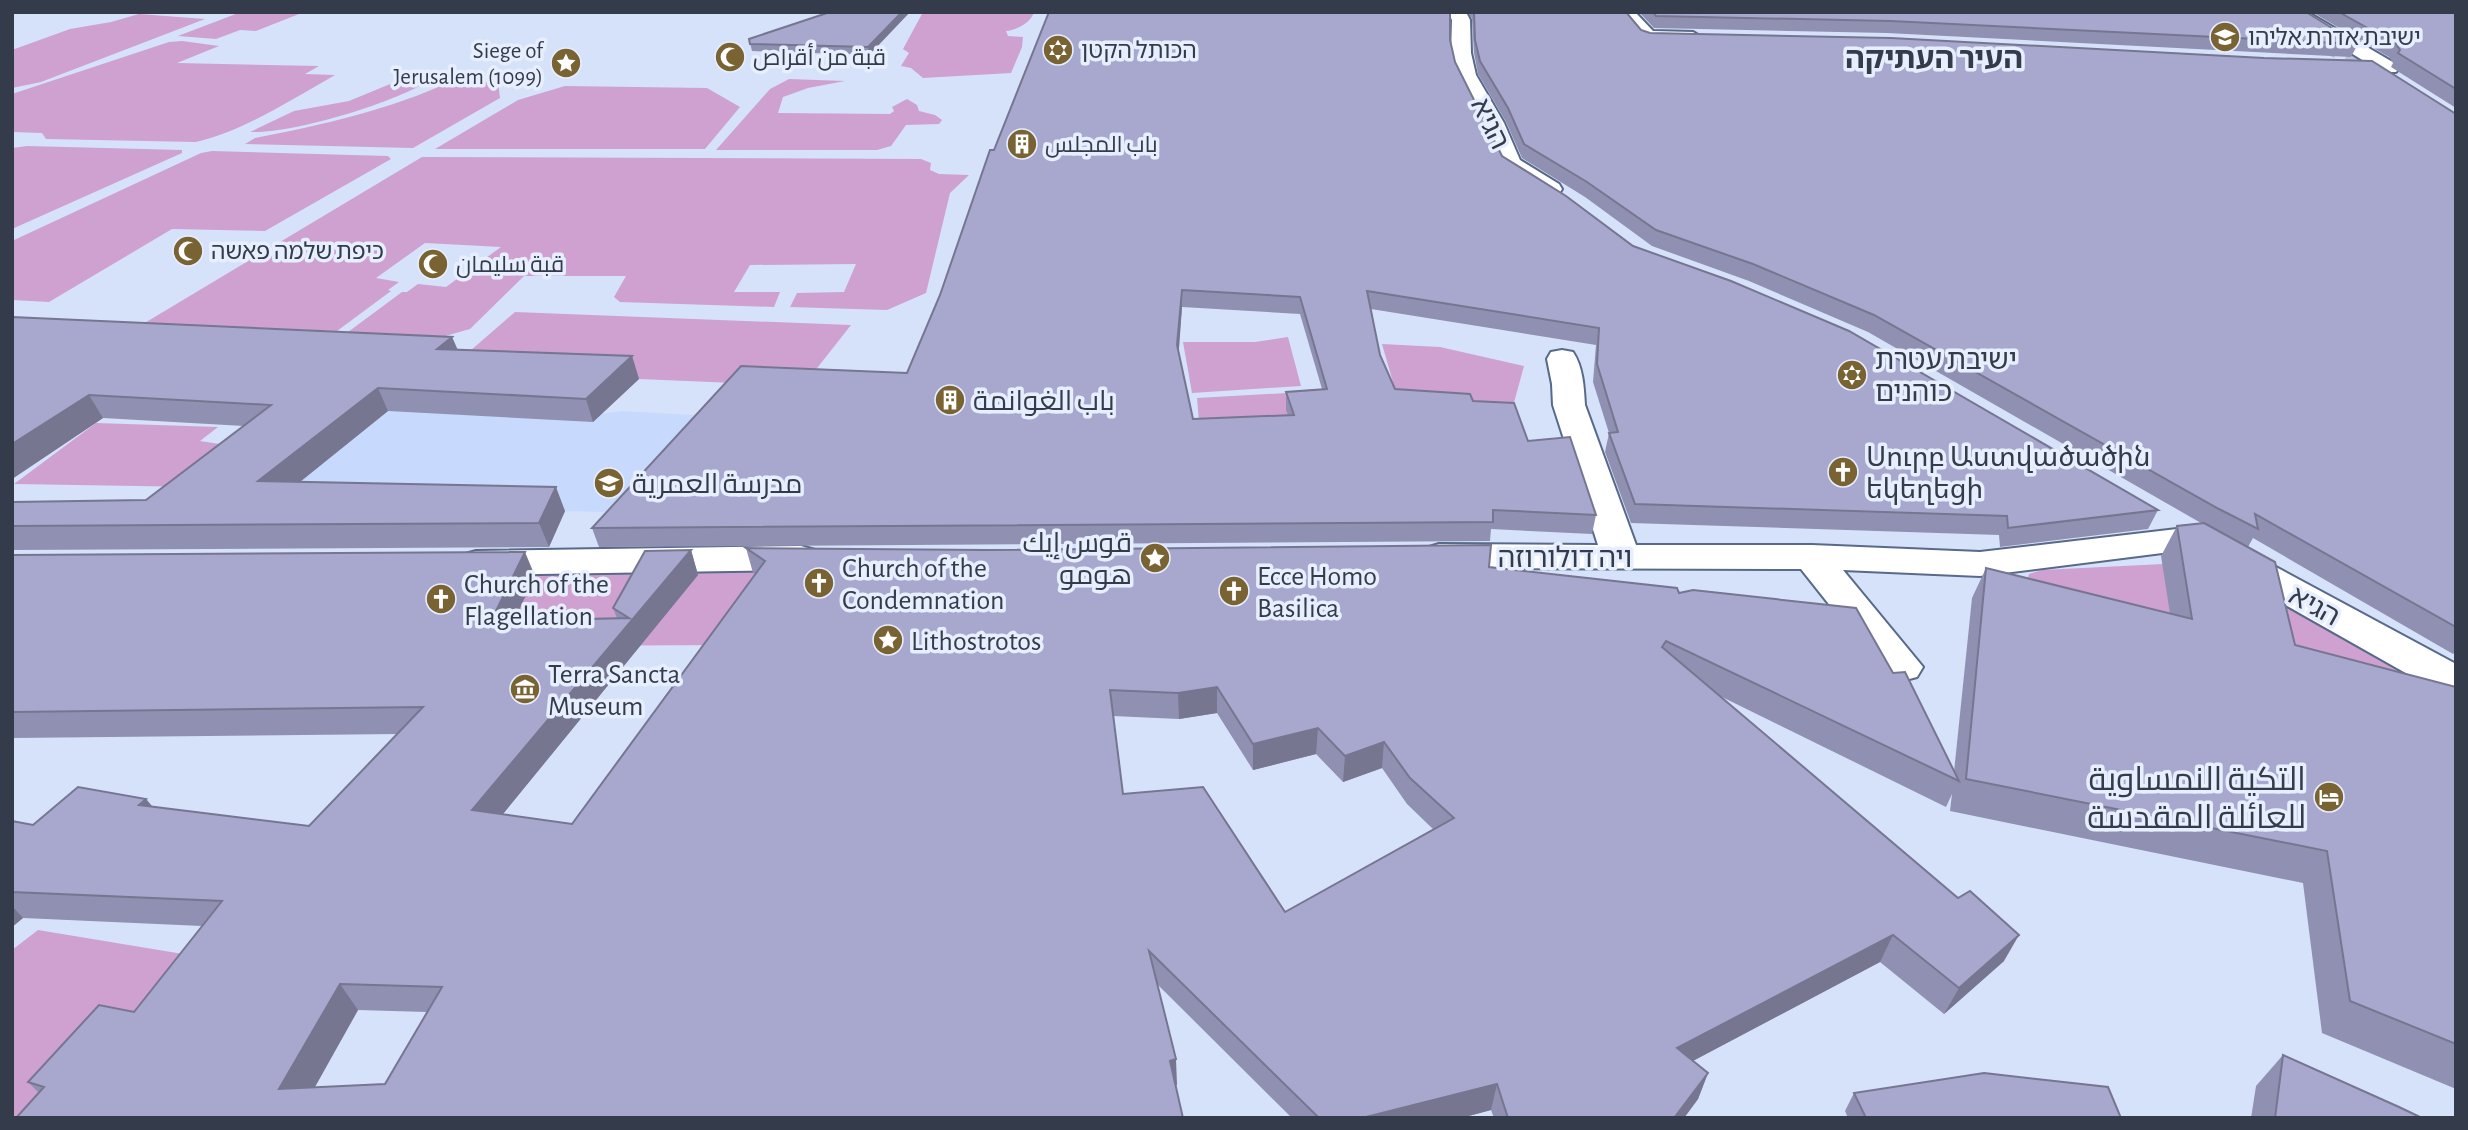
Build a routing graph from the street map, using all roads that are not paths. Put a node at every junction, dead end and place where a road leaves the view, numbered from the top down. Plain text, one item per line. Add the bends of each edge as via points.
1 (1457, 12) edge
2 (1626, 12) edge
3 (2293, 12) edge
4 (1714, 38) edge
5 (2346, 65) tunnel mouth
6 (1574, 204) edge
7 (1562, 359) dead end
8 (2149, 511) edge
9 (2194, 538) junction
10 (1399, 555) edge
11 (1621, 557) junction
12 (1812, 557) junction
13 (836, 560) edge
14 (438, 563) edge
15 (1890, 670) edge
16 (2456, 683) edge

1 - 6 street, הגיא via 1466,75 1510,164
2 - 4 street via 1648,37
3 - 5 street via 2386,73
7 - 11 street via 1569,405
8 - 9 street, הגיא
9 - 12 street, ויה דולורוזה via 1980,564
9 - 16 street, הגיא
10 - 11 street, ויה דולורוזה
11 - 12 street, ויה דולורוזה
12 - 15 street via 1902,667
13 - 14 street

